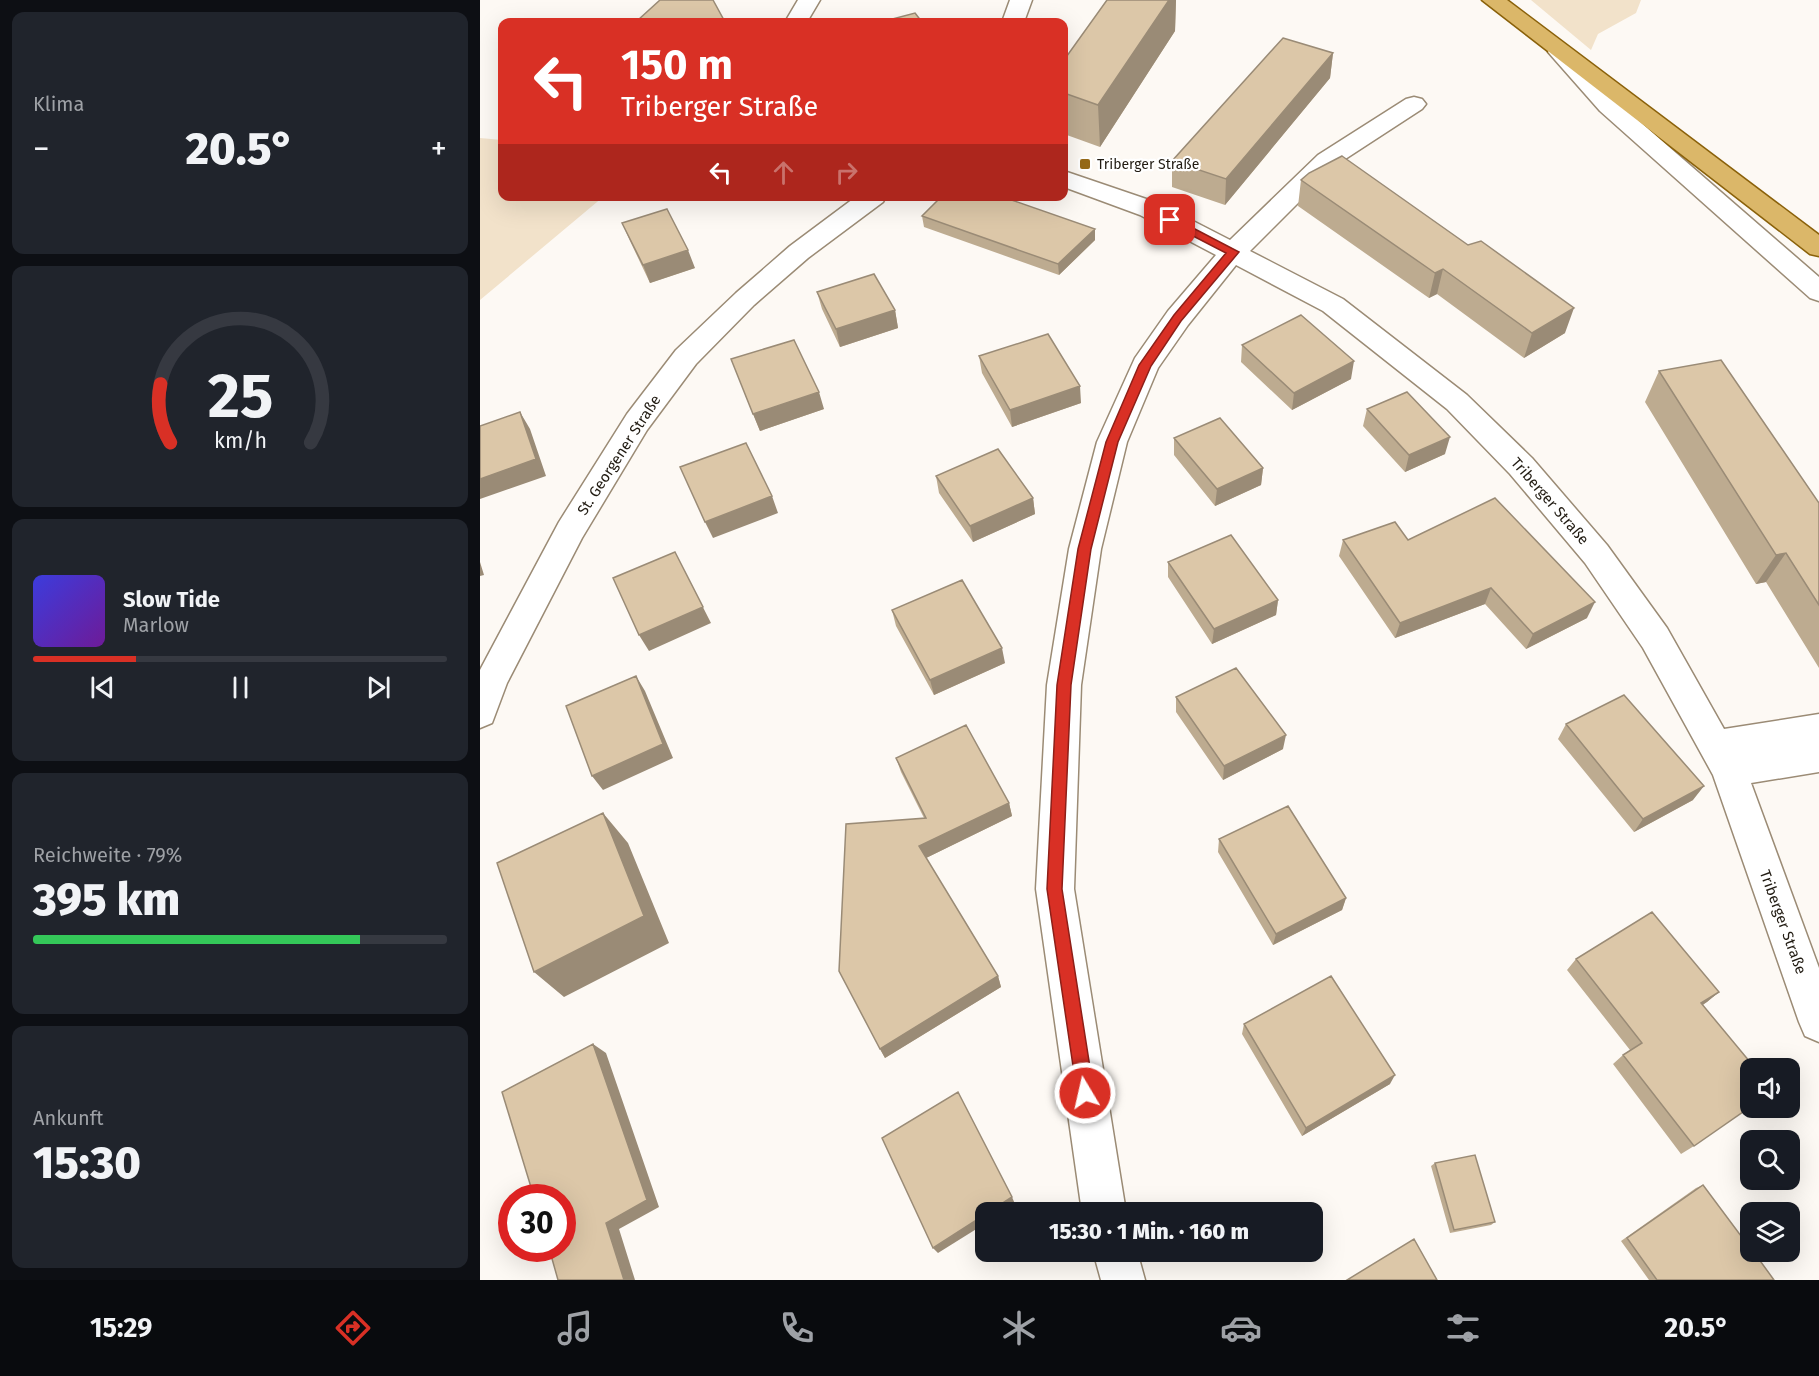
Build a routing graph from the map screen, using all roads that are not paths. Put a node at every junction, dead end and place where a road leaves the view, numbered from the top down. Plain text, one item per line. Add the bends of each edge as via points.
1 (809, 0) edge
2 (1021, 0) edge
3 (1493, 0) edge
4 (798, 18) edge
5 (1014, 18) edge
6 (1559, 52) junction
7 (1414, 104) dead end
8 (1068, 180) edge
9 (867, 201) edge
10 (1819, 248) edge
11 (1233, 252) junction
12 (1819, 292) edge
13 (480, 713) edge
14 (1819, 729) edge
15 (1723, 758) junction
16 (1819, 758) edge
17 (1819, 1022) edge
18 (1102, 1202) edge
19 (1118, 1262) edge
20 (1123, 1280) edge

1 - 4 street
2 - 5 street
3 - 6 main road
6 - 10 main road
6 - 12 street via 1608,106
7 - 11 street via 1327,160
8 - 11 street, Triberger Straße via 1149,209
9 - 13 street, St. Georgener Straße via 745,299 686,357 644,412 570,531 491,682
11 - 15 street, Triberger Straße via 1333,305 1457,402 1521,466 1596,554 1629,601
11 - 18 street via 1145,365 1112,442 1085,549 1064,685 1055,889
14 - 15 street
15 - 16 street
15 - 17 street, Triberger Straße
19 - 20 street

